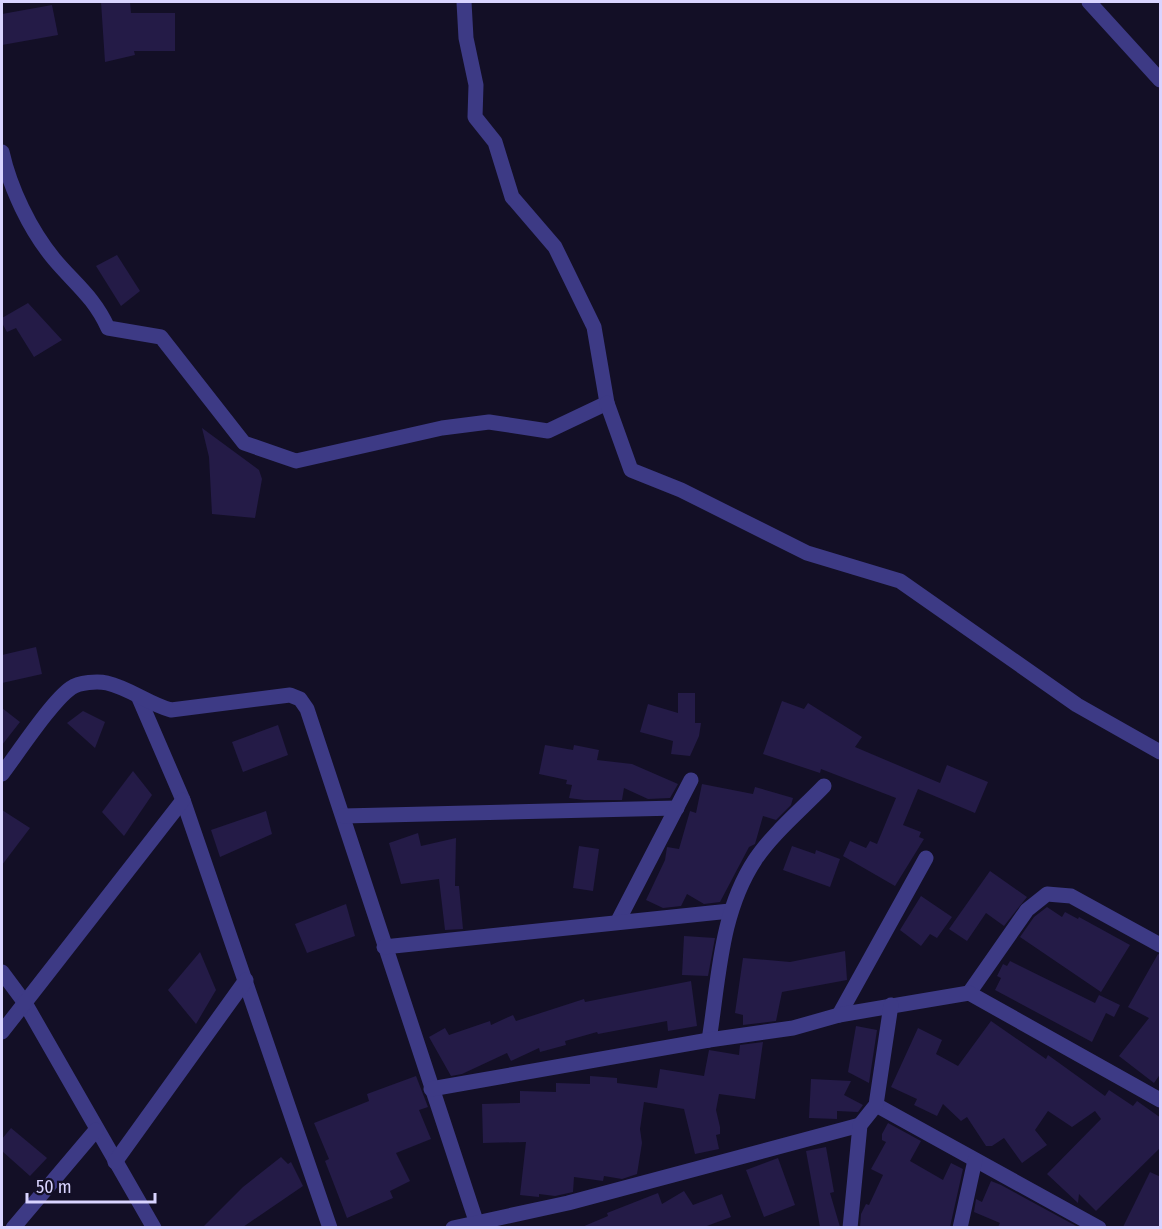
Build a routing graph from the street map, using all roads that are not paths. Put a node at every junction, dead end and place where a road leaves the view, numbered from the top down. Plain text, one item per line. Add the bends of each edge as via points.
1 (464, 2) edge
2 (1089, 2) edge
3 (1161, 80) edge
4 (2, 152) edge
5 (607, 403) junction
6 (139, 698) junction
7 (1161, 752) edge
8 (2, 774) edge
9 (691, 780) dead end
10 (824, 786) dead end
11 (183, 800) junction
12 (678, 808) junction
13 (343, 816) junction
14 (926, 858) dead end
15 (730, 911) junction
16 (618, 921) junction
17 (1161, 945) edge
18 (384, 947) junction
19 (2, 972) edge
20 (246, 980) junction
21 (969, 993) junction
22 (25, 1003) junction
23 (891, 1005) junction
24 (839, 1015) junction
25 (2, 1032) edge
26 (709, 1040) junction
27 (431, 1089) junction
28 (1161, 1100) edge
29 (876, 1105) junction
30 (860, 1125) junction
31 (96, 1130) junction
32 (975, 1160) junction
33 (115, 1162) junction
34 (476, 1221) junction
35 (13, 1227) edge
36 (154, 1227) edge
37 (330, 1227) edge
38 (453, 1227) edge
39 (850, 1227) edge
40 (960, 1227) edge
41 (1096, 1227) edge

1 - 5 street via 466,38 476,85 476,117 495,142 512,197 555,247 594,327
2 - 3 street
4 - 5 street via 7,175 38,236 54,260 98,306 108,328 160,338 243,443 296,461 442,428 489,422 548,430
5 - 7 street via 632,470 807,553 900,581 1077,705
6 - 8 street via 107,683 72,687
6 - 11 street
6 - 13 street via 171,710 290,695 300,699 307,709
9 - 12 street
10 - 15 street via 756,858
11 - 20 street
11 - 22 street
12 - 13 street
12 - 16 street
13 - 18 street
14 - 24 street
15 - 16 street
15 - 26 street
16 - 18 street
17 - 21 street via 1071,896 1047,894 1027,910
18 - 27 street
19 - 22 street
20 - 33 street
20 - 37 street
21 - 23 street
21 - 28 street
22 - 25 street
22 - 31 street
23 - 24 street
23 - 29 street
24 - 26 street via 793,1028
26 - 27 street
27 - 34 street
29 - 30 street
29 - 32 street
30 - 34 street via 568,1203
30 - 39 street
31 - 33 street
31 - 35 street
32 - 40 street
32 - 41 street
33 - 36 street
34 - 38 street

